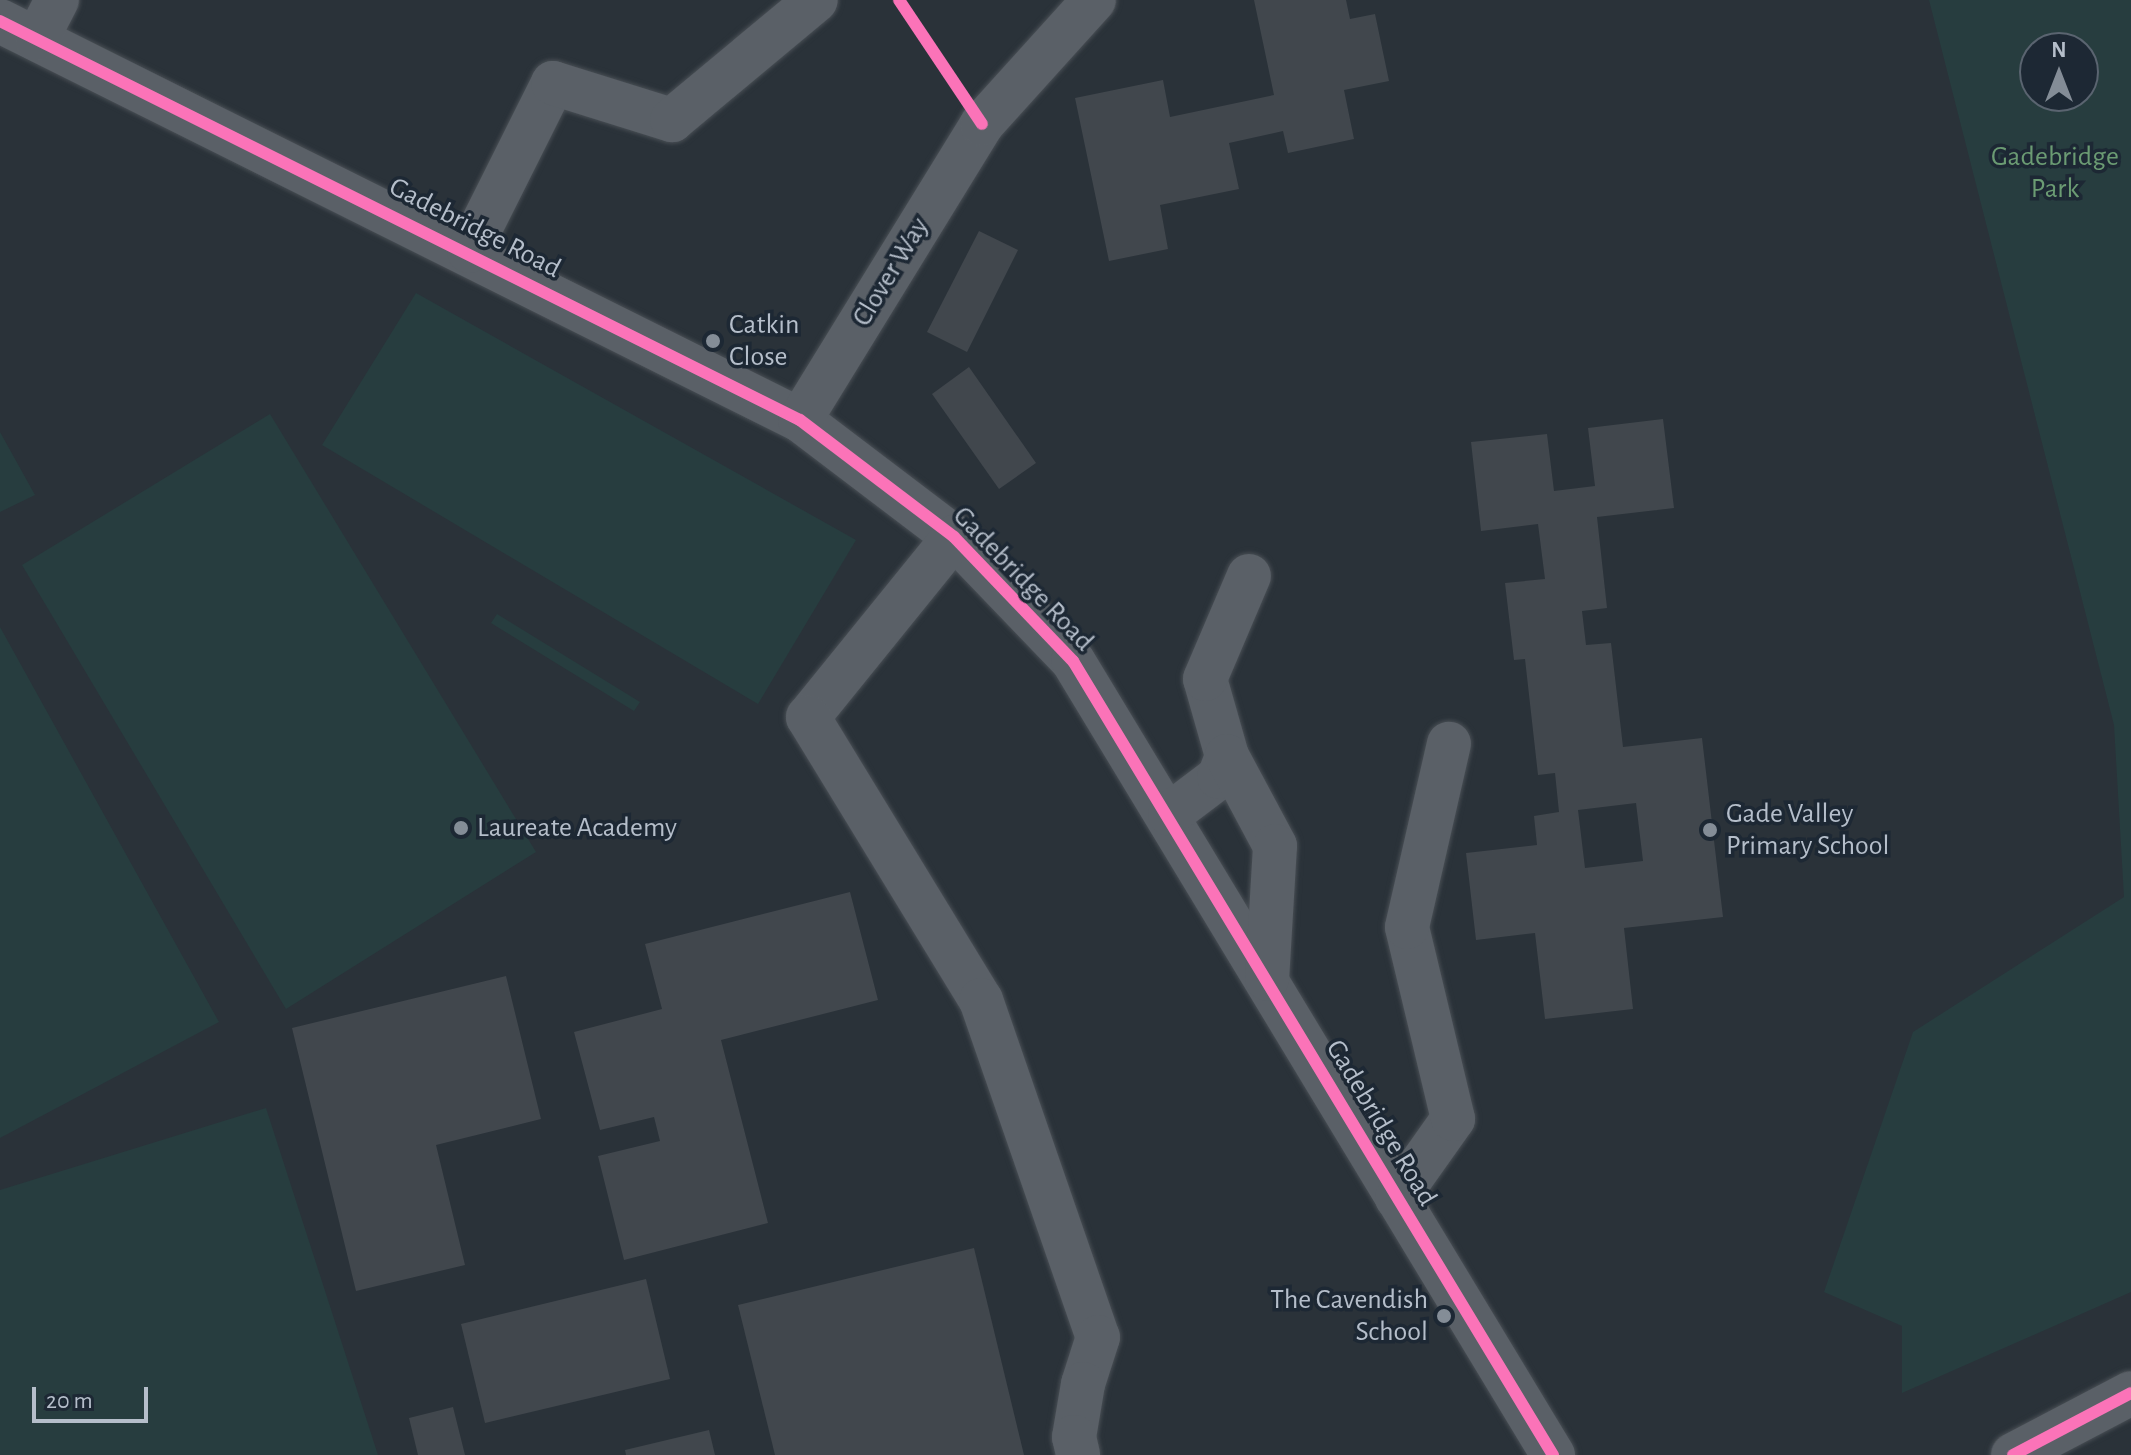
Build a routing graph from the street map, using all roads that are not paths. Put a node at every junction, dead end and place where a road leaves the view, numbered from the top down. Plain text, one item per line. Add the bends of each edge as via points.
1 (57, 0) edge
2 (816, 0) edge
3 (1094, 0) edge
4 (19, 30) edge
5 (469, 251) junction
6 (800, 420) junction
7 (954, 537) junction
8 (1249, 576) dead end
9 (1449, 744) dead end
10 (1227, 756) junction
11 (1170, 814) junction
12 (1267, 979) junction
13 (1397, 1198) junction
14 (2131, 1393) edge
15 (1548, 1454) edge
16 (1078, 1455) edge
17 (2013, 1455) edge

1 - 4 street
2 - 5 street via 672,120 553,83
3 - 6 street, Clover Way via 982,124
4 - 5 street, Gadebridge Road
5 - 6 street, Gadebridge Road
6 - 7 street, Gadebridge Road
7 - 11 street, Gadebridge Road via 1073,661
7 - 16 street via 808,717 981,1000 1098,1337 1074,1437
8 - 10 street via 1205,679
9 - 13 street via 1407,927 1453,1119
10 - 11 street via 1219,777
10 - 12 street via 1275,846
11 - 12 street, Gadebridge Road
12 - 13 street, Gadebridge Road
13 - 15 street, Gadebridge Road
14 - 17 street

